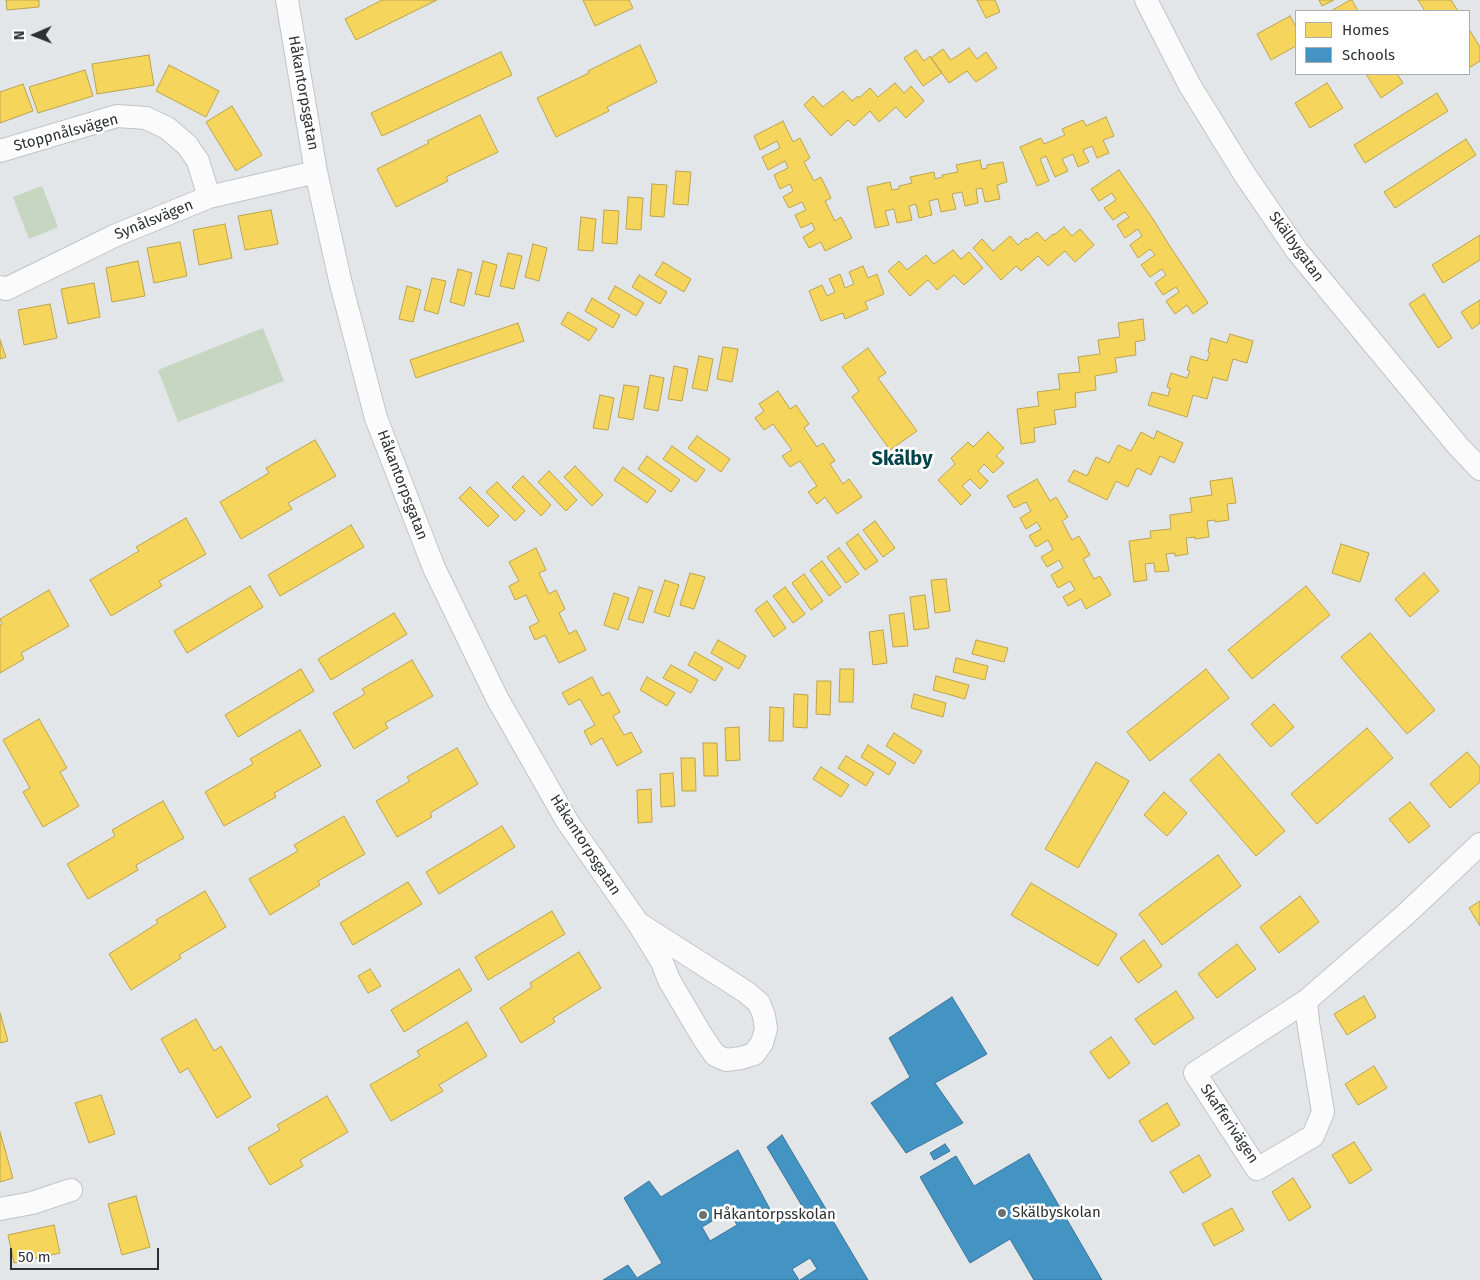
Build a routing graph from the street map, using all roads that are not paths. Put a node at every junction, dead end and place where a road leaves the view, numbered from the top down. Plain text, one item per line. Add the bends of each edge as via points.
1 (287, 0) edge
2 (1146, 0) edge
3 (0, 151) edge
4 (316, 172) junction
5 (210, 197) junction
6 (0, 286) edge
7 (1480, 469) edge
8 (1480, 844) edge
9 (638, 923) junction
10 (1306, 1001) junction
11 (71, 1190) dead end
12 (0, 1209) edge

1 - 4 street, Håkantorpsgatan
2 - 7 street, Skälbygatan via 1189,84 1297,251
3 - 5 street, Stoppnålsvägen via 117,116 146,118 167,128 187,144 198,161
4 - 5 street, Synålsvägen
4 - 9 street, Håkantorpsgatan via 376,418 434,568 497,698 567,821
5 - 6 street, Synålsvägen via 114,236 6,289
8 - 10 street, Skafferivägen
9 - 9 street, Håkantorpsgatan via 715,1055 726,1060 754,1054 766,1030 759,1004 746,992
10 - 10 street, Skafferivägen via 1323,1112 1313,1136 1257,1169 1195,1073
11 - 12 street

